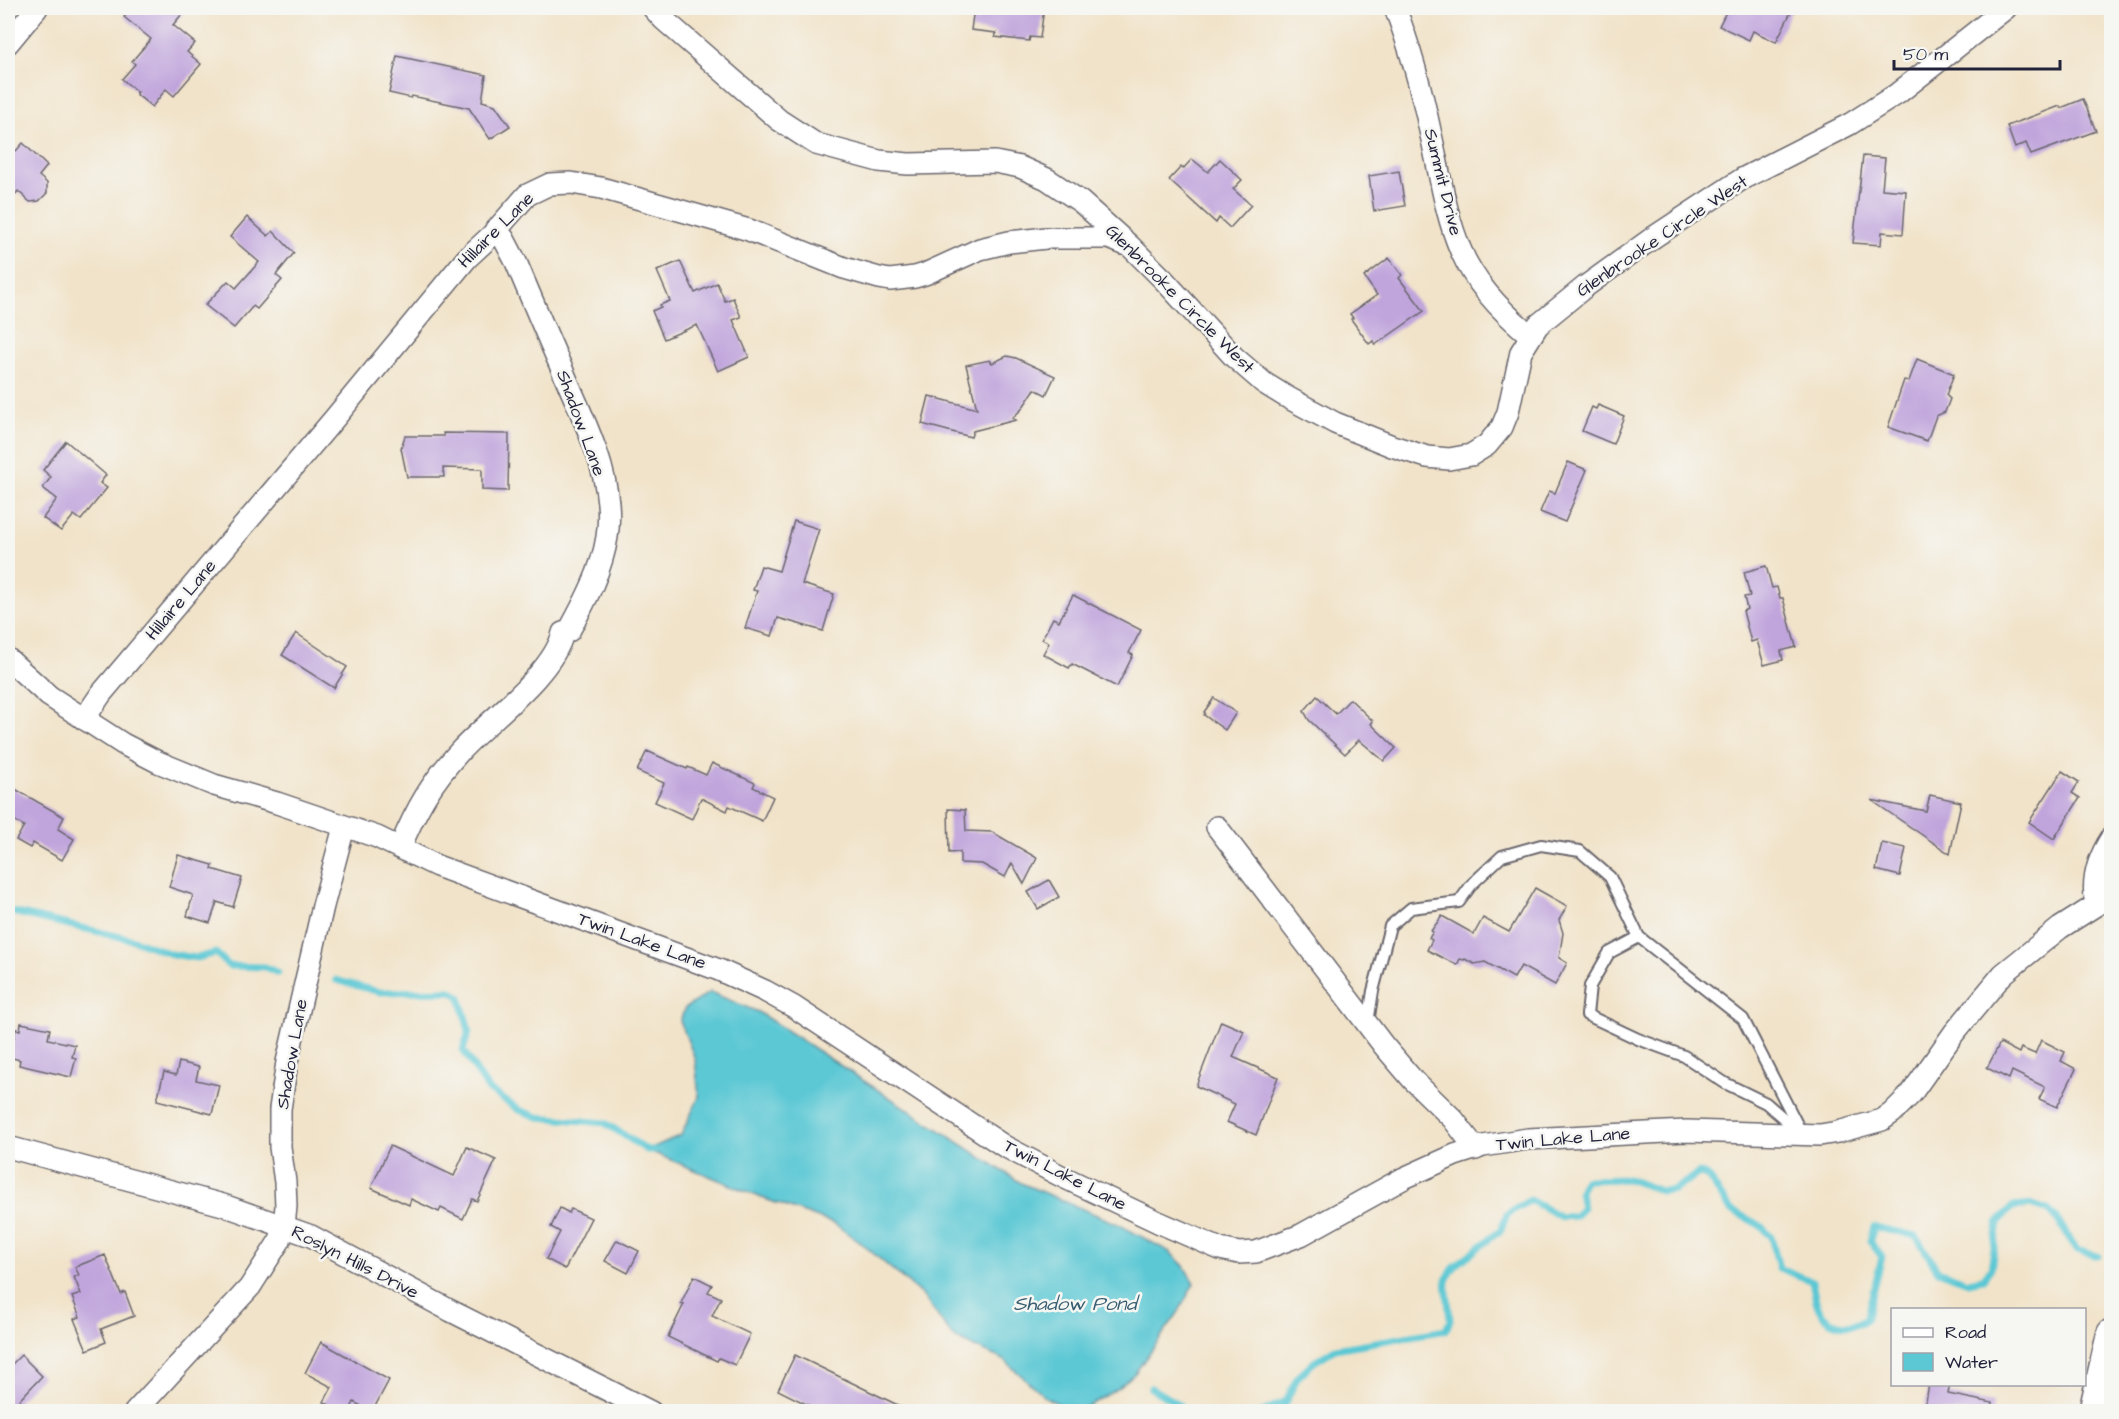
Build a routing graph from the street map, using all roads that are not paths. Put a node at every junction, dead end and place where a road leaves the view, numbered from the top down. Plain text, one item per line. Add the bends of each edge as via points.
1 (37, 8) edge
2 (653, 8) edge
3 (1395, 8) edge
4 (2006, 8) edge
5 (8, 43) edge
6 (496, 229) junction
7 (1130, 246) junction
8 (1530, 335) junction
9 (8, 658) edge
10 (84, 719) junction
11 (344, 827) junction
12 (1216, 827) dead end
13 (2112, 837) edge
14 (400, 848) junction
15 (2104, 900) edge
16 (1639, 937) junction
17 (1368, 1025) junction
18 (1802, 1134) junction
19 (8, 1147) edge
20 (1476, 1149) junction
21 (284, 1226) junction
22 (2112, 1334) edge
23 (2107, 1377) edge
24 (135, 1412) edge
25 (651, 1412) edge
26 (2094, 1412) edge

1 - 5 street
2 - 7 street, Glenbrooke Circle West via 779,120 816,144 879,161 995,162 1020,167 1047,179 1081,202
3 - 8 street, Summit Drive via 1427,114 1449,219 1462,253 1507,316
4 - 8 street, Glenbrooke Circle West via 1897,94 1850,124 1742,179 1654,237 1586,286
6 - 7 street, Hillaire Lane via 534,190 571,183 749,230 879,278 915,278 980,249 1009,242 1109,237
6 - 10 street, Hillaire Lane via 467,258
6 - 14 street, Shadow Lane via 516,262 600,463 608,504 607,536 582,608 569,631 563,633 560,646 437,777 415,811
7 - 8 street, Glenbrooke Circle West via 1234,357 1264,383 1335,423 1427,457 1471,455 1496,435 1508,412 1521,352
9 - 10 street, Twin Lake Lane via 49,696
10 - 11 street, Twin Lake Lane via 123,744 205,781
11 - 14 street, Twin Lake Lane
11 - 21 street, Shadow Lane via 287,1062 280,1108
12 - 17 street
13 - 15 street via 2095,873 2094,894
14 - 20 street, Twin Lake Lane via 437,866 719,970 765,991 1004,1146 1220,1249 1239,1253 1270,1248 1404,1178
15 - 18 street, Twin Lake Lane via 2003,974 1892,1113 1882,1120 1838,1132
16 - 17 lane via 1610,877 1580,851 1541,845 1502,856 1459,902 1411,908 1390,926 1372,991
16 - 18 lane via 1743,1019
16 - 18 lane via 1609,953 1590,986 1587,1015 1684,1056 1725,1083 1766,1103
17 - 20 street
18 - 20 street, Twin Lake Lane via 1686,1131 1588,1135 1528,1139
19 - 21 street, Roslyn Hills Drive via 223,1205
21 - 24 street, Shadow Lane via 280,1240 250,1287
21 - 25 street, Roslyn Hills Drive via 311,1236
22 - 23 main road
23 - 26 main road

